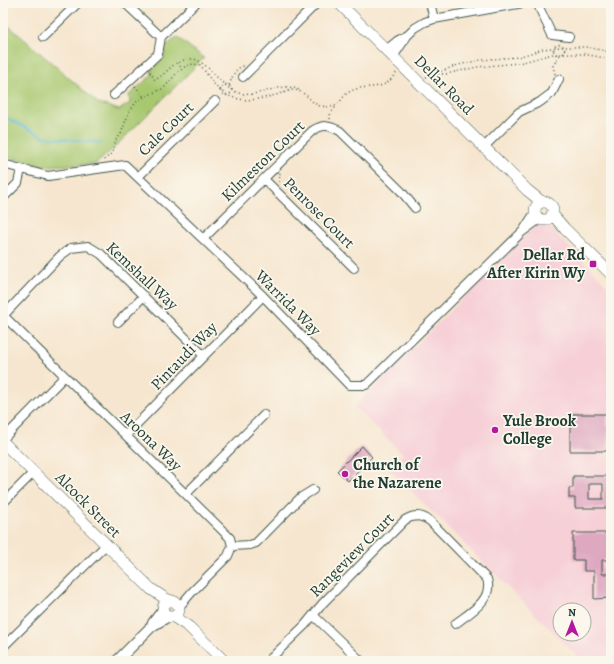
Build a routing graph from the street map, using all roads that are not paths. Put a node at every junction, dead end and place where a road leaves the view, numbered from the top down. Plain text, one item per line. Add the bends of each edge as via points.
1 (78, 3) edge
2 (125, 3) edge
3 (196, 3) edge
4 (317, 3) edge
5 (339, 3) edge
6 (430, 3) edge
7 (523, 3) edge
8 (536, 3) edge
9 (505, 5) edge
10 (434, 19) junction
11 (161, 36) junction
12 (43, 38) dead end
13 (569, 38) dead end
14 (390, 54) junction
15 (243, 76) dead end
16 (559, 79) road end
17 (114, 95) dead end
18 (215, 101) dead end
19 (484, 147) junction
20 (3, 164) edge
21 (21, 169) junction
22 (138, 176) junction
23 (264, 179) junction
24 (3, 198) edge
25 (415, 208) dead end
26 (542, 212) junction
27 (203, 239) junction
28 (354, 268) dead end
29 (611, 274) edge
30 (144, 296) junction
31 (262, 296) junction
32 (3, 316) edge
33 (118, 322) dead end
34 (204, 356) junction
35 (64, 376) junction
36 (264, 415) dead end
37 (126, 436) junction
38 (3, 439) edge
39 (3, 442) edge
40 (33, 472) junction
41 (313, 490) dead end
42 (186, 494) junction
43 (3, 503) edge
44 (106, 545) junction
45 (232, 546) junction
46 (172, 609) junction
47 (313, 615) junction
48 (455, 624) dead end
49 (3, 647) edge
50 (117, 661) edge
51 (224, 661) edge
52 (268, 661) edge
53 (360, 661) edge

1 - 12 street
2 - 11 street
3 - 11 street
4 - 15 street
5 - 14 main road, Dellar Road
6 - 10 street
7 - 9 street
8 - 13 street via 552,35
9 - 10 street
10 - 14 street via 415,28
11 - 17 street via 158,54
14 - 19 main road, Dellar Road
16 - 19 street via 552,93 519,112
18 - 22 street, Cale Court
19 - 26 main road, Dellar Road via 527,190
20 - 21 street, Warrida Way
21 - 22 street, Warrida Way via 48,176 125,166
21 - 24 street via 18,183
22 - 27 street, Warrida Way
23 - 25 street, Kilmeston Court via 312,131 322,126 330,126 340,131
23 - 27 street, Kilmeston Court
23 - 28 street, Penrose Court
26 - 29 main road, Dellar Road via 565,229
26 - 31 street, Warrida Way via 366,385 349,385
27 - 31 street, Warrida Way
30 - 32 street, Kemshall Way via 101,254 88,246 71,248 60,256
30 - 33 street
30 - 34 street, Kemshall Way
31 - 34 street, Pintaudi Way
32 - 35 street, Aroona Way
34 - 37 street, Pintaudi Way
35 - 37 street, Aroona Way
35 - 38 street
36 - 42 street
37 - 42 street, Aroona Way
39 - 40 main road, Alcock Street
40 - 43 street
40 - 44 main road, Alcock Street
41 - 45 street via 300,498 256,543
42 - 45 street, Aroona Way via 230,538
44 - 46 main road, Alcock Street
44 - 49 street
45 - 46 street via 228,556
46 - 50 street via 157,616 152,626
46 - 51 main road, Alcock Street
47 - 48 street, Rangeview Court via 405,520 418,515 430,521 487,579 489,588 486,598
47 - 52 street, Rangeview Court
47 - 53 street

